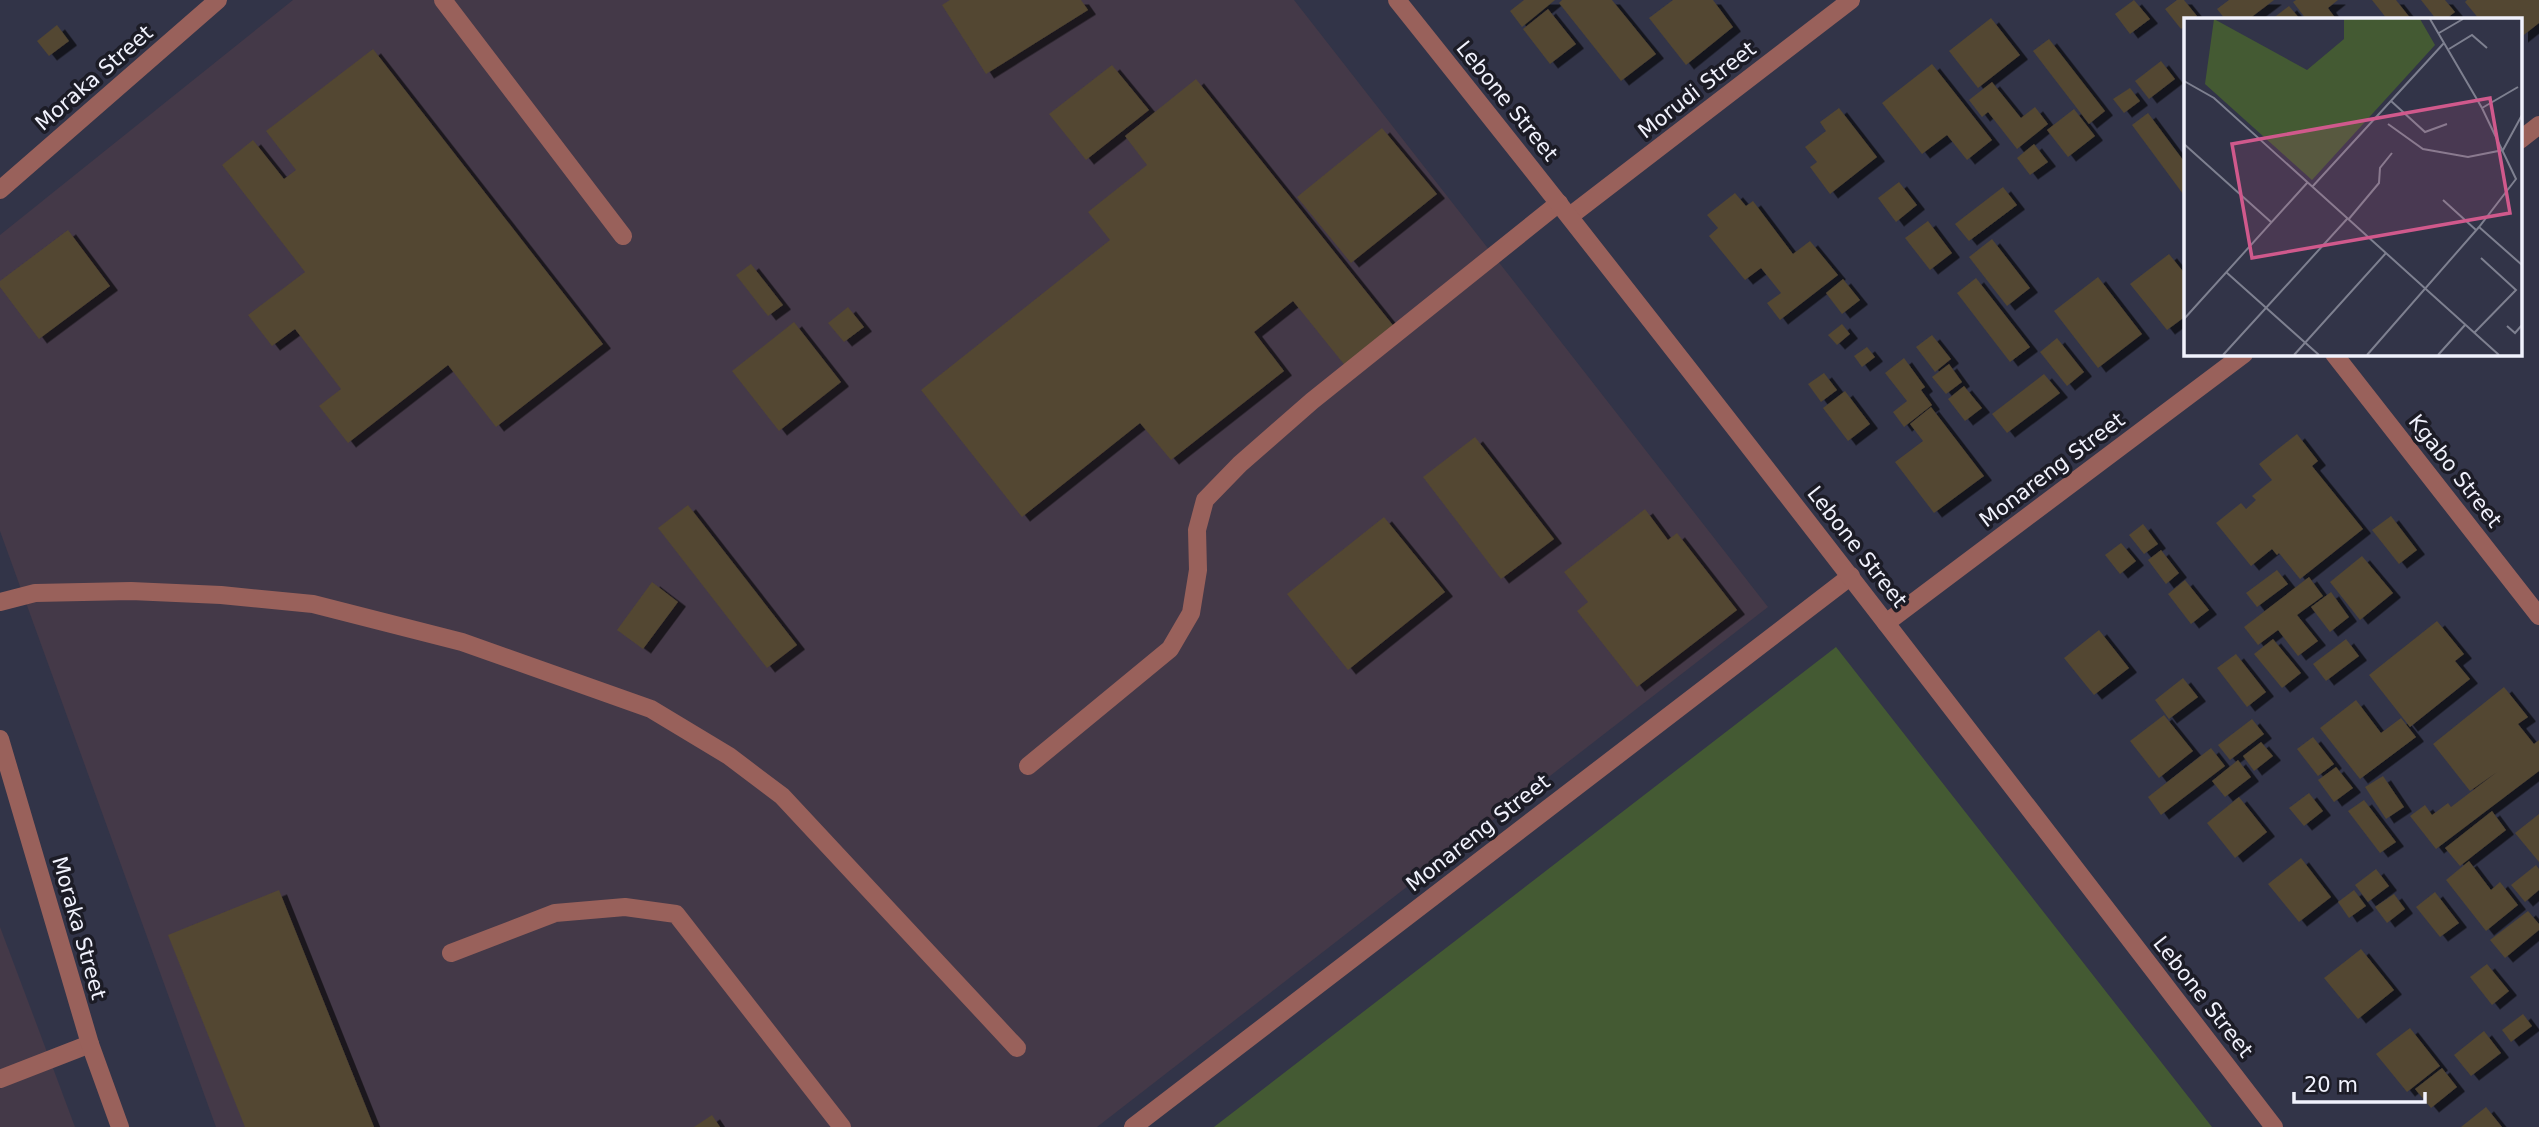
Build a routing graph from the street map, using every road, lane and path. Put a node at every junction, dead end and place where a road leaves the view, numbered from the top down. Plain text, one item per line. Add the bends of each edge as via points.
1 (218, 0) edge
2 (443, 0) edge
3 (1397, 0) edge
4 (1852, 0) edge
5 (2539, 125) edge
6 (2522, 139) edge
7 (0, 190) edge
8 (1565, 210) junction
9 (623, 236) dead end
10 (2243, 355) edge
11 (2335, 355) edge
12 (1851, 576) junction
13 (0, 602) edge
14 (2539, 616) edge
15 (1886, 622) junction
16 (0, 739) edge
17 (1028, 766) dead end
18 (451, 953) dead end
19 (90, 1044) junction
20 (1017, 1048) dead end
21 (0, 1079) edge
22 (120, 1127) edge
23 (842, 1127) edge
24 (1133, 1127) edge
25 (2274, 1127) edge

1 - 7 street, Moraka Street
2 - 9 street
3 - 8 street, Lebone Street
4 - 8 street, Morudi Street
5 - 6 street
8 - 12 street, Lebone Street
8 - 17 street, Morudi Street via 1312,401 1205,500 1197,530 1198,570 1191,613 1171,649
10 - 15 street, Monareng Street
11 - 14 street, Kgabo Street
12 - 15 street, Lebone Street
12 - 24 street, Monareng Street
13 - 20 street via 35,593 131,591 313,604 462,642 651,709 729,756 782,796
15 - 25 street, Lebone Street
16 - 19 street, Moraka Street
18 - 23 street via 555,913 625,907 676,914
19 - 21 street
19 - 22 street, Moraka Street

